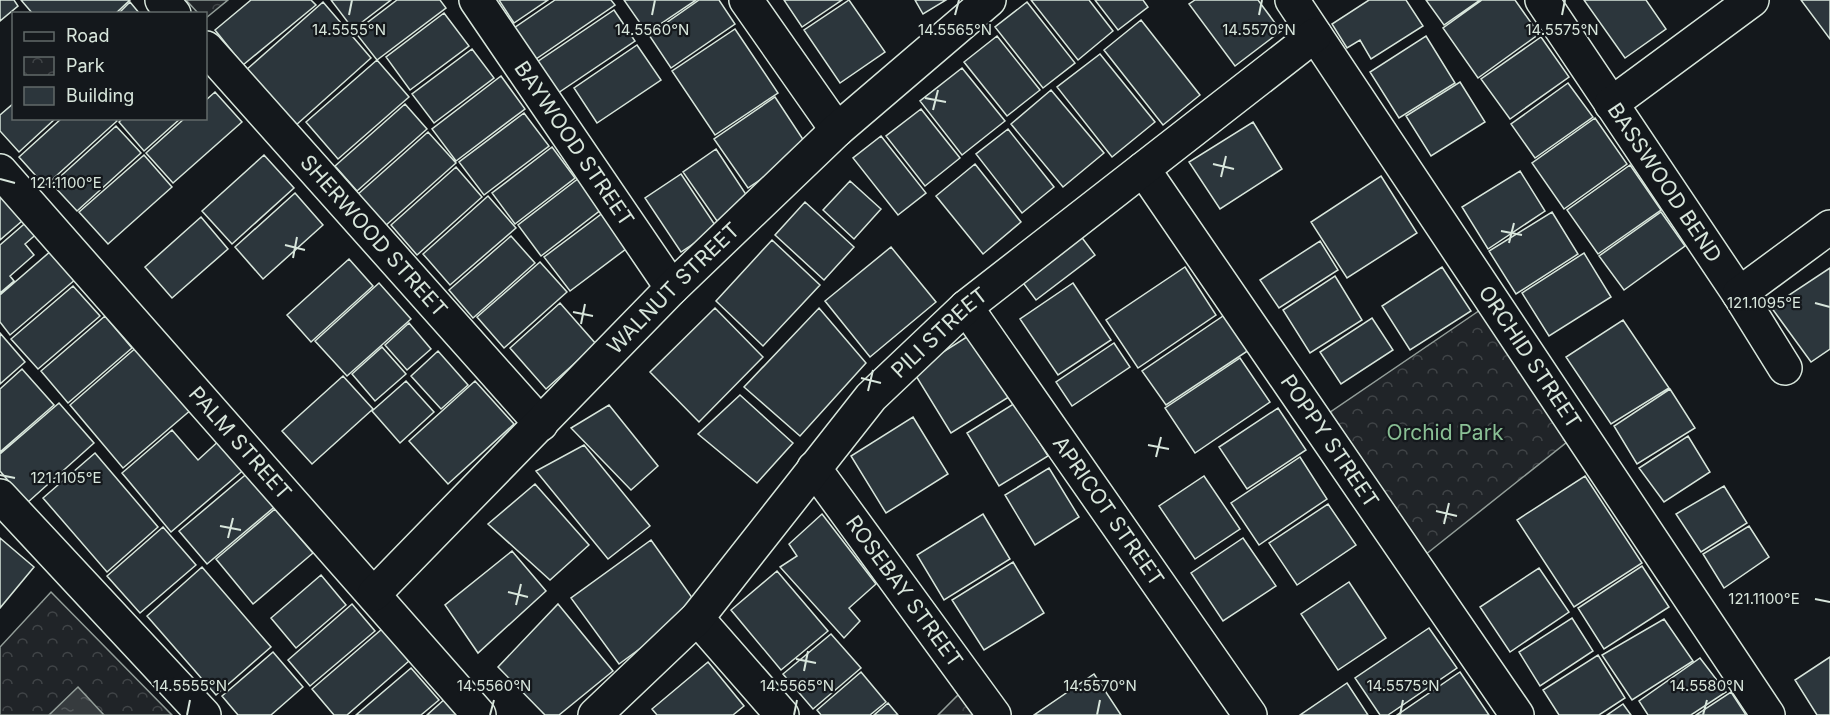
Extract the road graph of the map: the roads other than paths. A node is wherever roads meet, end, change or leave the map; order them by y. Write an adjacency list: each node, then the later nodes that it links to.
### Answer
1 (162, 0): 8 (street)
2 (476, 0): 16 (street, BAYWOOD STREET)
3 (746, 0): 12 (street)
4 (989, 0): 12 (street, WALNUT STREET)
5 (1292, 0): 9 (street, ORCHID STREET)
6 (1542, 0): 11 (street, BASSWOOD BEND)
7 (1752, 0): 11 (street)
8 (172, 12)
9 (1315, 34): 13 (street, PILI STREET); 32 (street, ORCHID STREET)
10 (207, 49): 20 (street, SHERWOOD STREET)
11 (1611, 104): 17 (street, BASSWOOD BEND)
12 (837, 130): 16 (street, WALNUT STREET)
13 (1143, 169): 18 (street, PILI STREET); 31 (street, POPPY STREET)
14 (0, 171): 23 (street, PALM STREET)
15 (1830, 227): 17 (street)
16 (672, 288): 20 (street, WALNUT STREET)
17 (1738, 294): 19 (street, BASSWOOD BEND)
18 (966, 307): 21 (street, PILI STREET); 30 (street, APRICOT STREET)
19 (1785, 368)
20 (541, 424): 23 (street, WALNUT STREET)
21 (814, 468): 24 (street, PILI STREET); 29 (street, ROSEBAY STREET)
22 (0, 496): 25 (street)
23 (375, 594): 26 (street, PALM STREET)
24 (697, 618): 27 (street, PILI STREET); 28 (street)
25 (204, 715)
26 (479, 715)
27 (595, 715)
28 (782, 715)
29 (994, 715)
30 (1250, 715)
31 (1517, 715)
32 (1768, 715)

